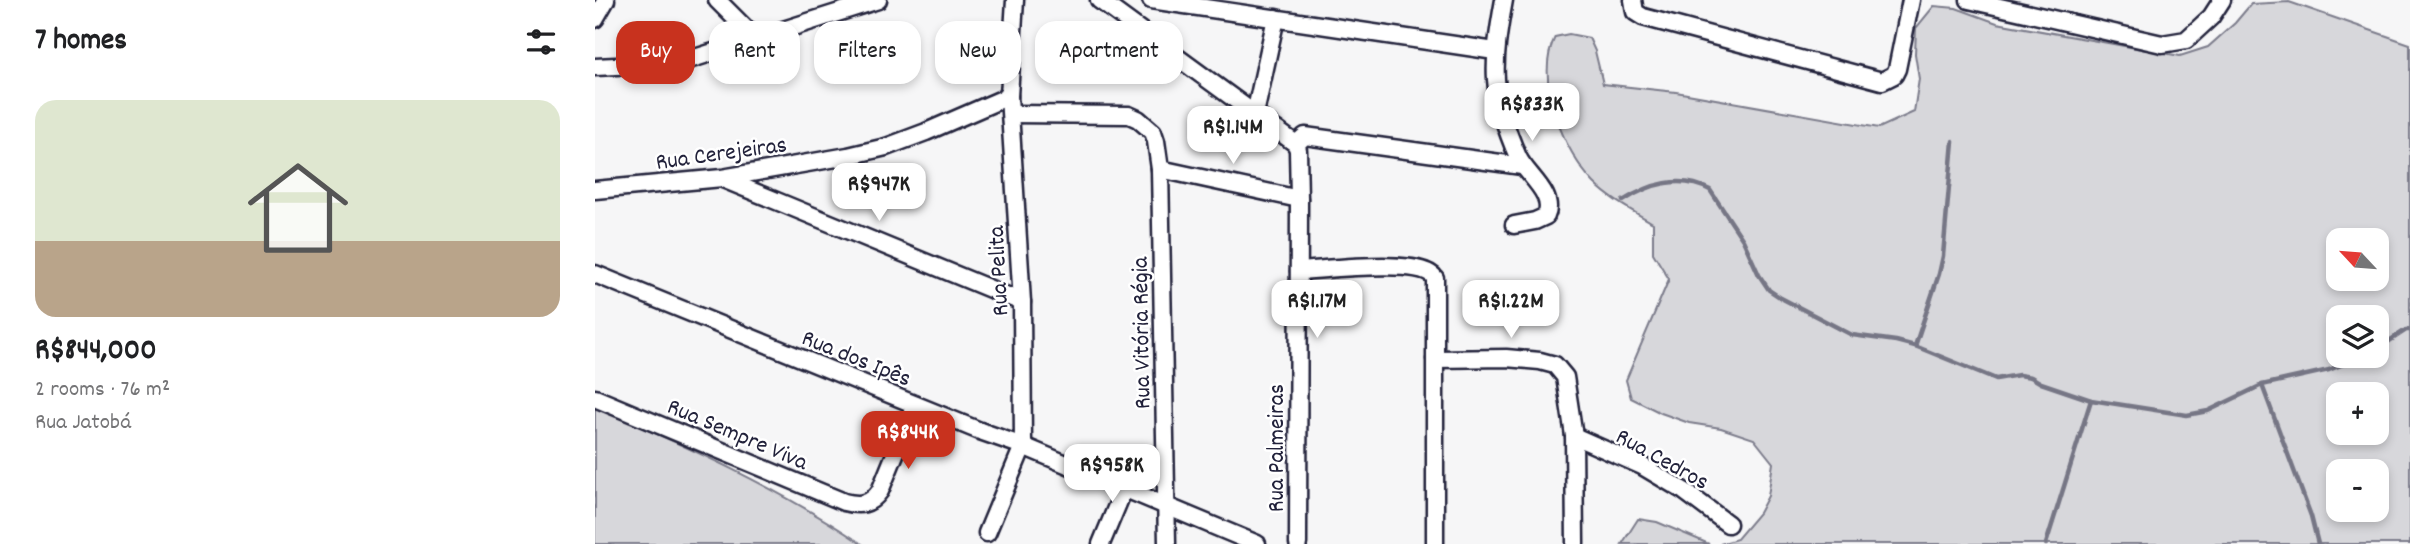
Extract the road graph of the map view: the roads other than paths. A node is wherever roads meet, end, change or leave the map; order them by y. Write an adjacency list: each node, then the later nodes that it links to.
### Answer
1 (606, 0): 15 (street)
2 (717, 0): 13 (street)
3 (743, 0): 13 (street)
4 (878, 0): 17 (street)
5 (1015, 0): 21 (street, Rua Pelita)
6 (1099, 0): 23 (street)
7 (1151, 0): 14 (street)
8 (1504, 0): 18 (street)
9 (1633, 0): 10 (street)
10 (1911, 0)
11 (1969, 0): 12 (street)
12 (2222, 0)
13 (730, 11): 16 (street)
14 (1276, 18): 18 (street); 23 (street)
15 (595, 19)
16 (739, 21)
17 (800, 25)
18 (1495, 51): 25 (street)
19 (709, 54): 20 (street)
20 (595, 67)
21 (1009, 96): 22 (street, Rua Pelita); 27 (street, Rua Cerejeiras)
22 (1011, 114): 26 (street, Rua Vitória Régia); 33 (street, Rua Pelita)
23 (1255, 114): 24 (street)
24 (1296, 144): 25 (street); 29 (street, Rua Palmeiras)
25 (1522, 166): 30 (street)
26 (1160, 169): 29 (street); 40 (street, Rua Vitória Régia)
27 (722, 178): 28 (street, Rua Cerejeiras); 33 (street)
28 (595, 190)
29 (1299, 199): 31 (street, Rua Palmeiras)
30 (1514, 225)
31 (1299, 271): 34 (street); 46 (street, Rua Palmeiras)
32 (595, 274): 36 (street, Rua dos Ipês)
33 (1022, 302): 38 (street, Rua Pelita)
34 (1436, 359): 37 (street); 47 (street)
35 (595, 398): 36 (street, Rua Sempre Viva)
36 (915, 405): 38 (street, Rua dos Ipês)
37 (1574, 436): 41 (street, Rua Cedros); 48 (street)
38 (1023, 446): 39 (street, Rua dos Ipês); 42 (street, Rua Pelita)
39 (1124, 489): 40 (street, Rua dos Ipês); 43 (street)
40 (1165, 506): 44 (street, Rua Vitória Régia); 45 (street, Rua dos Ipês)
41 (1728, 523)
42 (987, 533)
43 (1101, 544)
44 (1167, 544)
45 (1257, 544)
46 (1298, 544)
47 (1436, 544)
48 (1575, 544)

